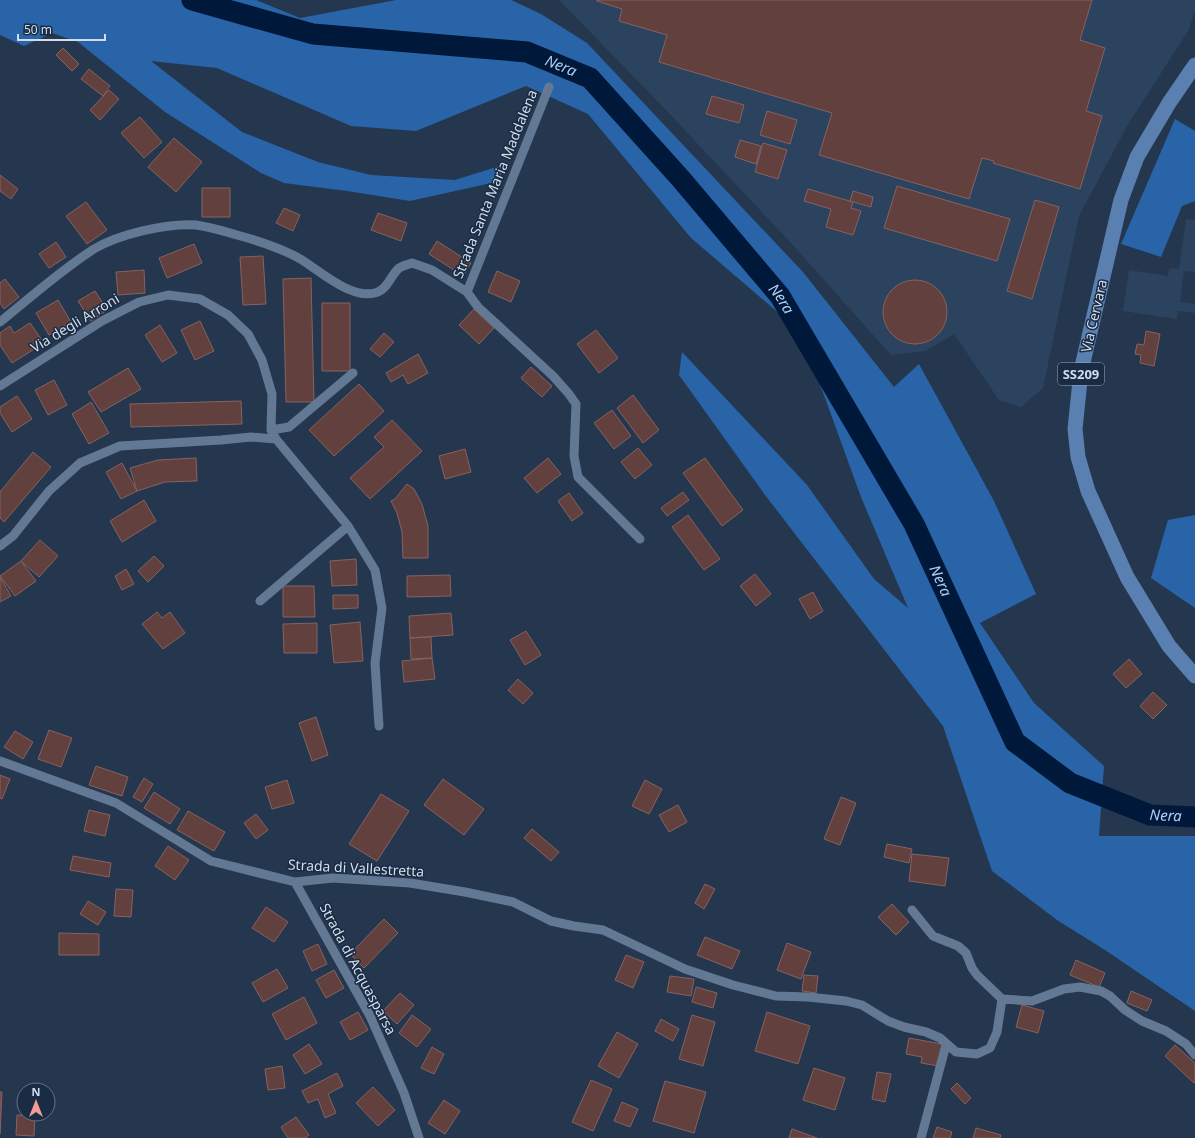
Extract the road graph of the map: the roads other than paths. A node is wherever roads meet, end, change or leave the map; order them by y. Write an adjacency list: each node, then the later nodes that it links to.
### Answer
1 (1195, 65): 13 (main road, Via Cervara / SS209)
2 (549, 87): 3 (street, Strada Santa Maria Maddalena)
3 (467, 292): 4 (street, Strada Santa Maria Maddalena); 10 (street, Strada Santa Maria Maddalena)
4 (0, 322)
5 (353, 373): 7 (street)
6 (0, 386): 7 (street, Via degli Arroni)
7 (271, 430): 8 (street)
8 (276, 439): 9 (street); 11 (street)
9 (348, 526): 12 (street); 14 (street)
10 (640, 539)
11 (0, 546)
12 (260, 602)
13 (1195, 676)
14 (379, 726)
15 (0, 761): 16 (street, Strada di Vallestretta)
16 (295, 882): 19 (street, Strada di Vallestretta); 21 (street, Strada di Acquasparsa)
17 (912, 910): 18 (street)
18 (1002, 999): 19 (street, Strada di Vallestretta); 20 (street)
19 (946, 1045): 22 (street)
20 (1195, 1055)
21 (419, 1138)
22 (921, 1138)

